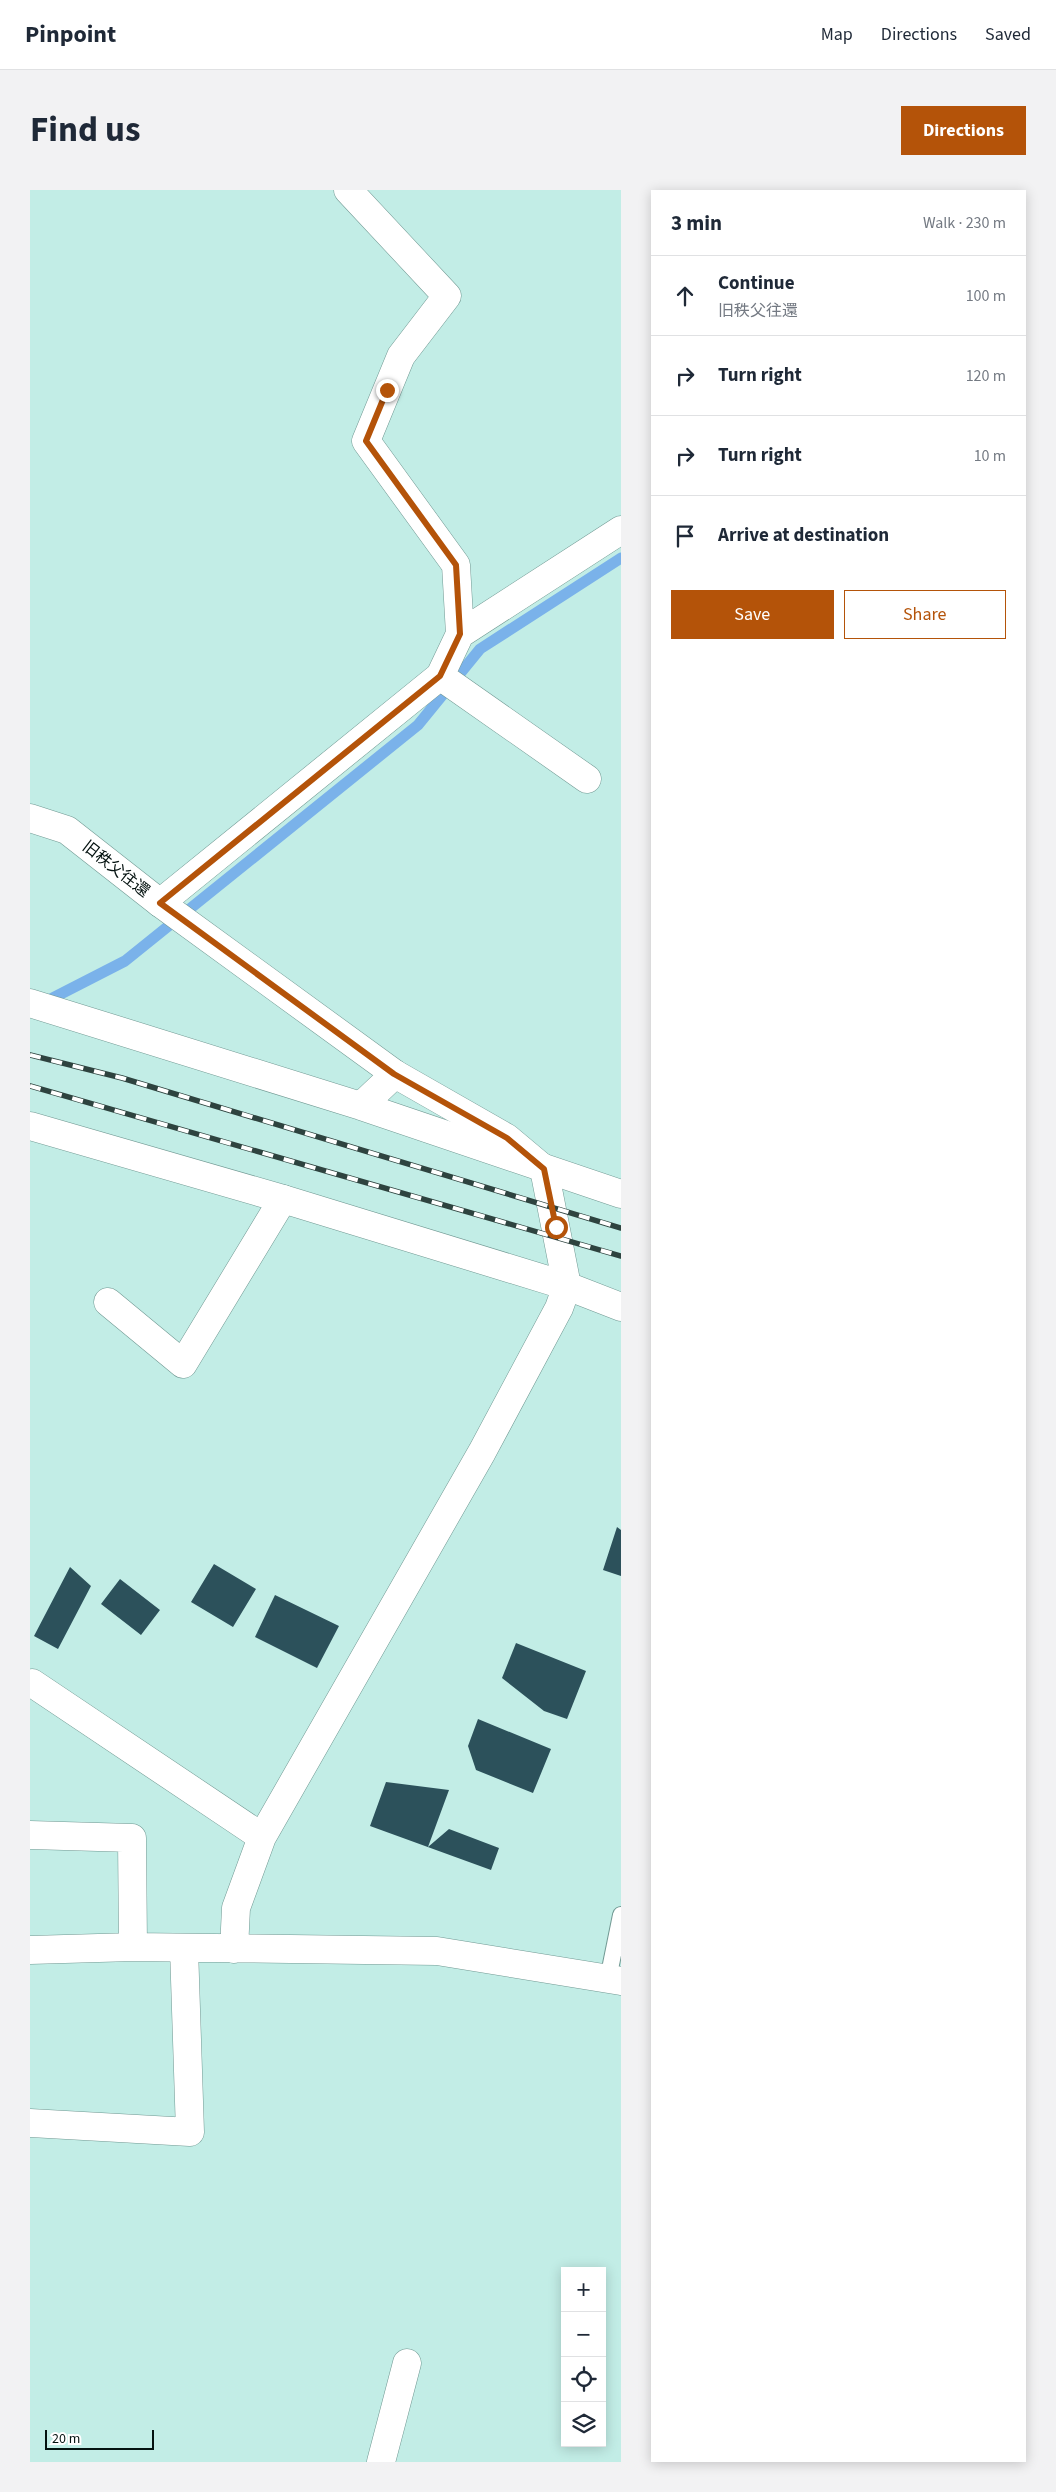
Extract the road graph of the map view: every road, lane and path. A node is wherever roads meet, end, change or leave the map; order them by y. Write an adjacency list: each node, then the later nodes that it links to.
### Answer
1 (348, 190): 3 (street)
2 (621, 530): 3 (street)
3 (460, 634): 4 (street)
4 (440, 676): 5 (street); 7 (street)
5 (588, 779)
6 (30, 818): 7 (street, 旧秩父往還)
7 (160, 903): 9 (street, 旧秩父往還)
8 (30, 1003): 10 (street)
9 (394, 1074): 10 (street); 12 (street, 旧秩父往還)
10 (361, 1106): 12 (street)
11 (30, 1126): 14 (street)
12 (544, 1169): 13 (street); 15 (street)
13 (621, 1194)
14 (283, 1199): 15 (street); 16 (street)
15 (567, 1286): 17 (street); 20 (street)
16 (108, 1302)
17 (621, 1306)
18 (32, 1683): 20 (street)
19 (30, 1835): 22 (street)
20 (262, 1837): 24 (street)
21 (621, 1915): 26 (lane)
22 (134, 1948): 23 (street); 25 (street)
23 (184, 1948): 24 (street); 27 (street)
24 (234, 1949): 26 (street)
25 (30, 1950)
26 (614, 1980)
27 (30, 2123)
28 (407, 2363): 29 (street)
29 (381, 2462)

